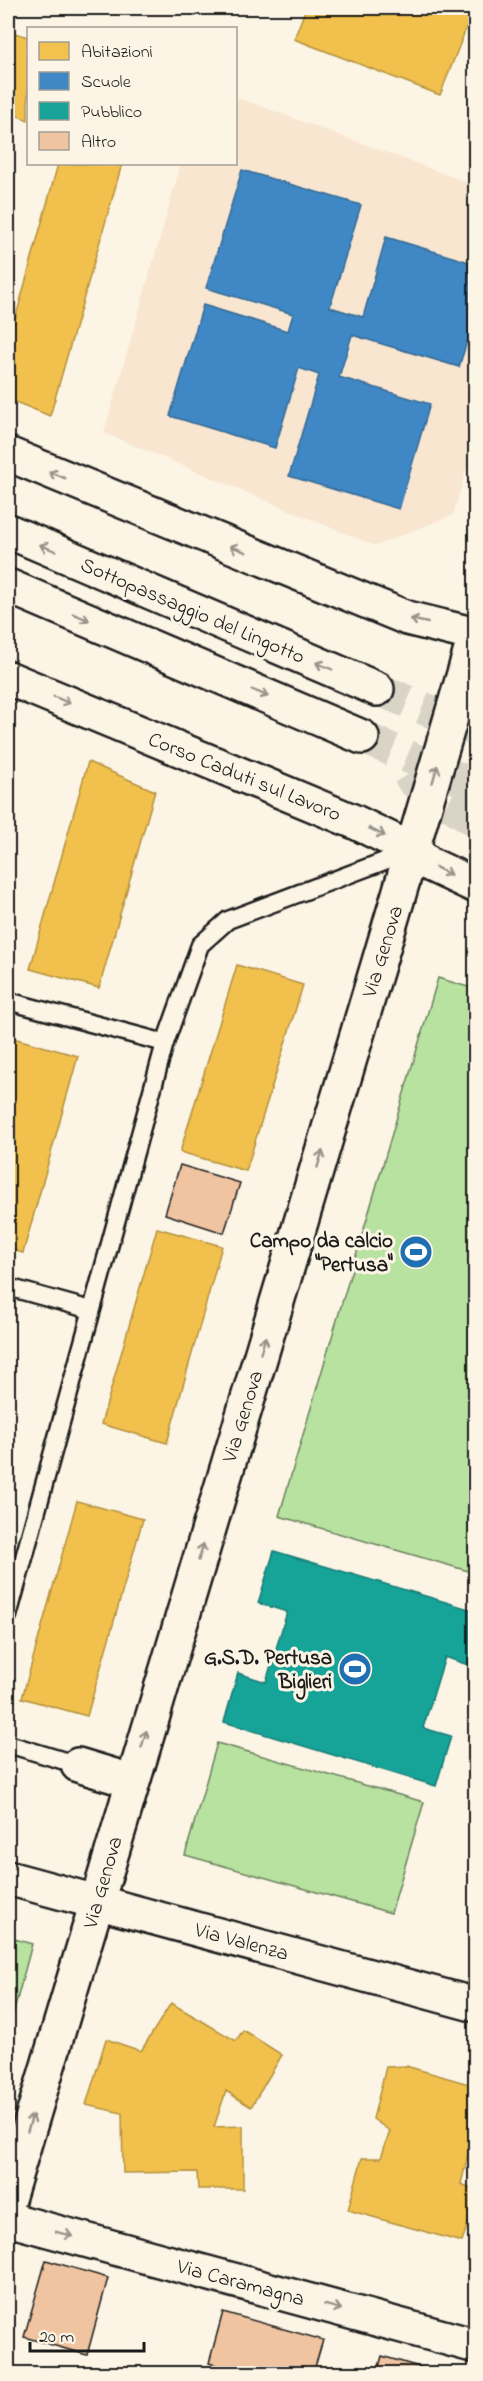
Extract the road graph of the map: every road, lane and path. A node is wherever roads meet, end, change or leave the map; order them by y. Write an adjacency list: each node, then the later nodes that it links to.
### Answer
1 (8, 454): 4 (street, one-way to 1)
2 (8, 531): 6 (street, Sottopassaggio del Lingotto, one-way to 2)
3 (8, 586): 7 (street, one-way to 7)
4 (475, 634): 8 (street, Via Genova, one-way to 4)
5 (8, 678): 8 (street, Corso Caduti sul Lavoro, one-way to 8)
6 (378, 689)
7 (362, 737)
8 (413, 850): 9 (street, Corso Caduti sul Lavoro, one-way to 9); 11 (lane); 18 (street, Via Genova, one-way to 8)
9 (476, 886)
10 (8, 1001): 11 (lane)
11 (165, 1043): 13 (lane)
12 (8, 1287): 13 (lane)
13 (91, 1310): 14 (lane)
14 (13, 1579): 15 (lane)
15 (8, 1616)
16 (8, 1744): 17 (lane)
17 (78, 1765): 18 (street)
18 (131, 1781): 20 (street, Via Genova)
19 (8, 1878): 20 (street, Via Valenza)
20 (97, 1901): 21 (street, Via Valenza); 22 (street, Via Genova, one-way to 20)
21 (476, 2005)
22 (8, 2199)
23 (8, 2218): 24 (street, Via Caramagna, one-way to 24)
24 (476, 2346)

